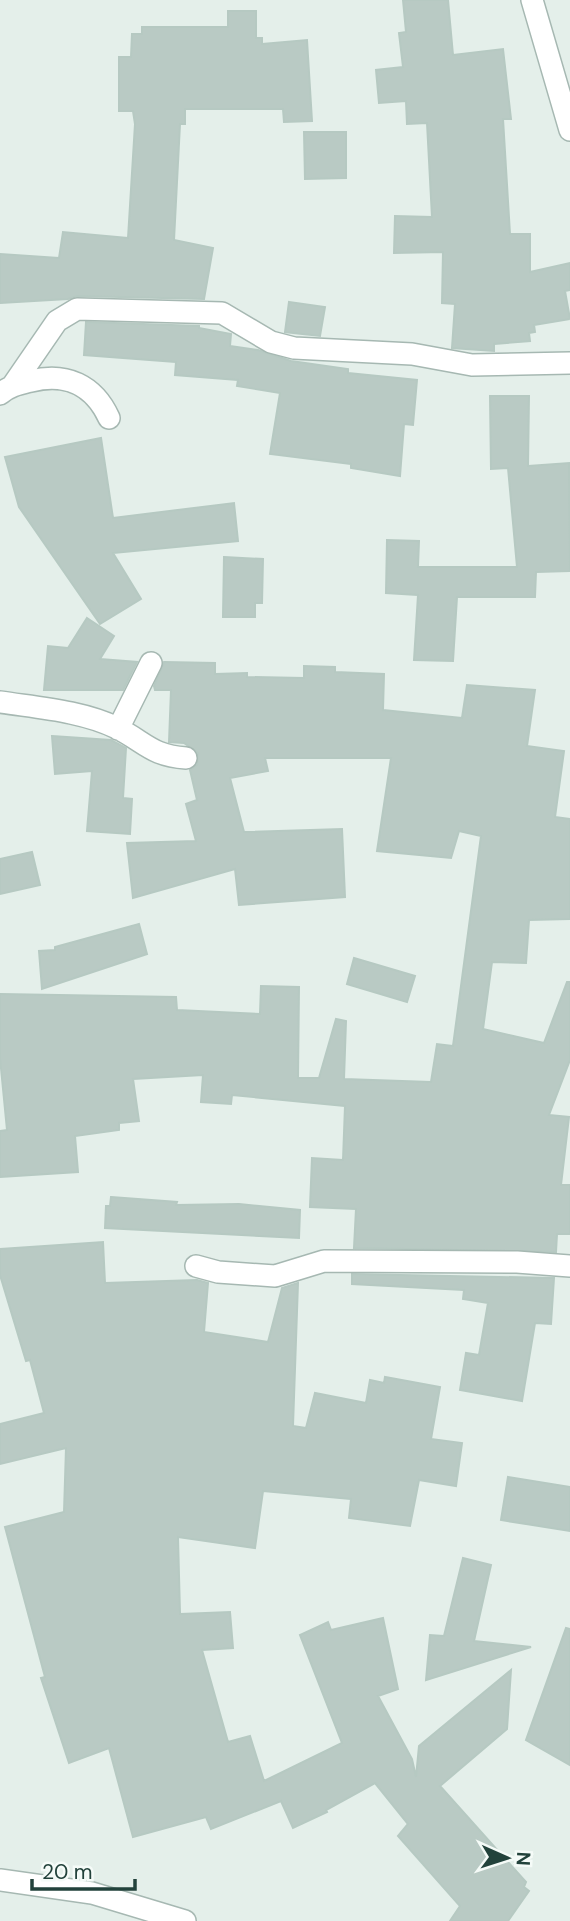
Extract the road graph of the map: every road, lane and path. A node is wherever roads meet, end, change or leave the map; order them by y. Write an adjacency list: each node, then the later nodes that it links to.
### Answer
1 (532, 0): 2 (street)
2 (570, 130)
3 (570, 363): 4 (street)
4 (7, 390): 5 (street)
5 (108, 418)
6 (152, 663): 8 (street)
7 (0, 702): 8 (street)
8 (118, 729): 9 (street)
9 (186, 758)
10 (196, 1266): 11 (street)
11 (570, 1266)
12 (0, 1880): 13 (street)
13 (184, 1921)

